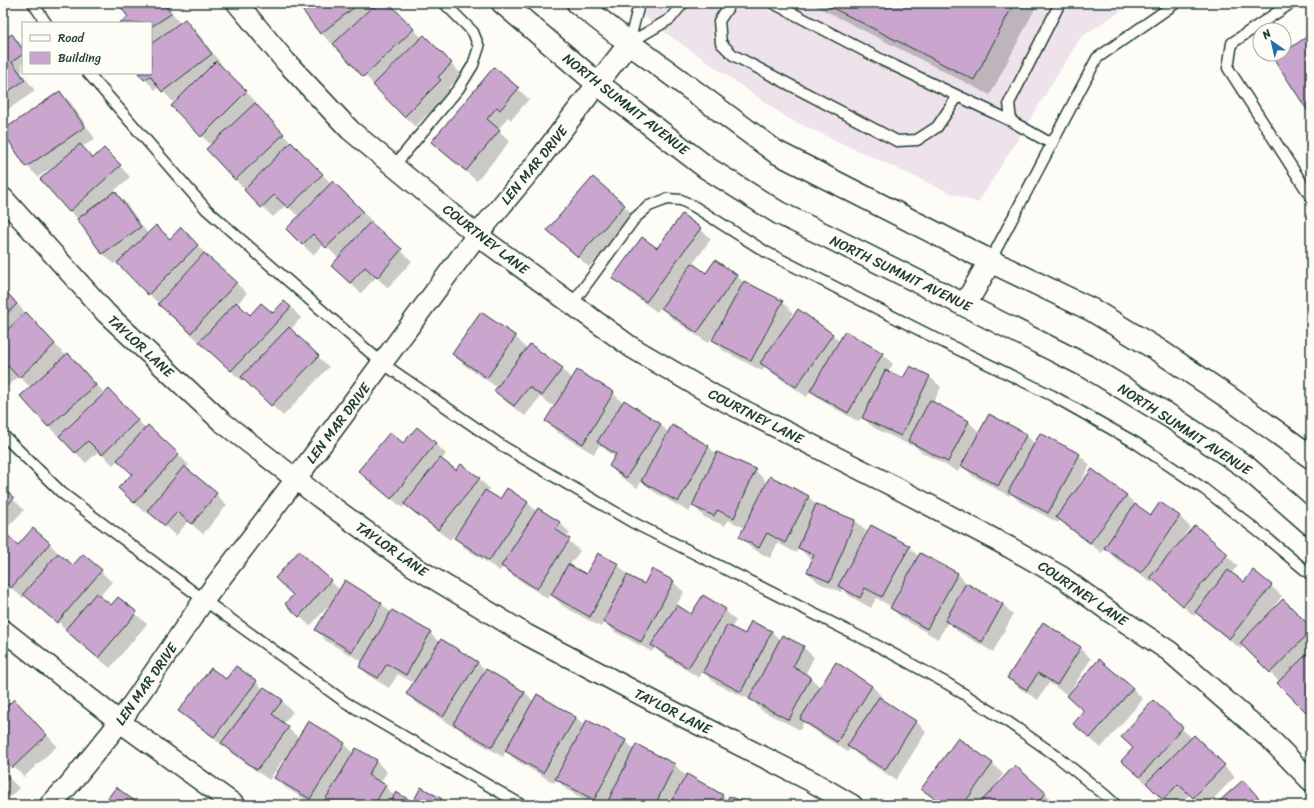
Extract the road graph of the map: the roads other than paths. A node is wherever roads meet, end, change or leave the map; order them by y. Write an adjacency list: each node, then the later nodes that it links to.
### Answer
1 (33, 3): 13 (lane)
2 (237, 3): 20 (street, COURTNEY LANE)
3 (444, 3): 20 (lane)
4 (503, 3): 16 (main road, NORTH SUMMIT AVENUE)
5 (578, 3): 14 (main road)
6 (642, 3): 14 (lane)
7 (683, 3): 14 (lane)
8 (731, 3): 17 (lane)
9 (773, 3): 17 (lane)
10 (1060, 3): 18 (lane)
11 (1176, 3): 19 (lane)
12 (1291, 3): 21 (lane)
13 (45, 22)
14 (629, 43): 16 (street, LEN MAR DRIVE); 24 (main road)
15 (89, 74): 27 (lane)
16 (598, 84): 23 (street, LEN MAR DRIVE); 26 (main road, NORTH SUMMIT AVENUE)
17 (958, 96): 18 (lane)
18 (1011, 121): 19 (lane)
19 (1052, 144): 24 (lane)
20 (394, 166): 23 (street, COURTNEY LANE)
21 (1311, 197)
22 (3, 198): 30 (street, TAYLOR LANE)
23 (477, 234): 25 (street, COURTNEY LANE); 27 (street, LEN MAR DRIVE)
24 (990, 261): 26 (main road); 29 (main road)
25 (572, 304): 32 (lane); 36 (street, COURTNEY LANE)
26 (965, 305): 31 (main road, NORTH SUMMIT AVENUE)
27 (382, 362): 30 (street, LEN MAR DRIVE); 41 (lane)
28 (3, 435): 33 (lane)
29 (1311, 457)
30 (296, 479): 33 (street, LEN MAR DRIVE); 40 (street, TAYLOR LANE)
31 (1311, 524)
32 (1311, 575)
33 (204, 600): 35 (street, LEN MAR DRIVE); 39 (lane)
34 (4, 631): 35 (street)
35 (120, 722): 37 (street, LEN MAR DRIVE); 38 (street)
36 (1311, 780)
37 (50, 805)
38 (234, 805)
39 (522, 805)
40 (852, 805)
41 (1116, 805)

